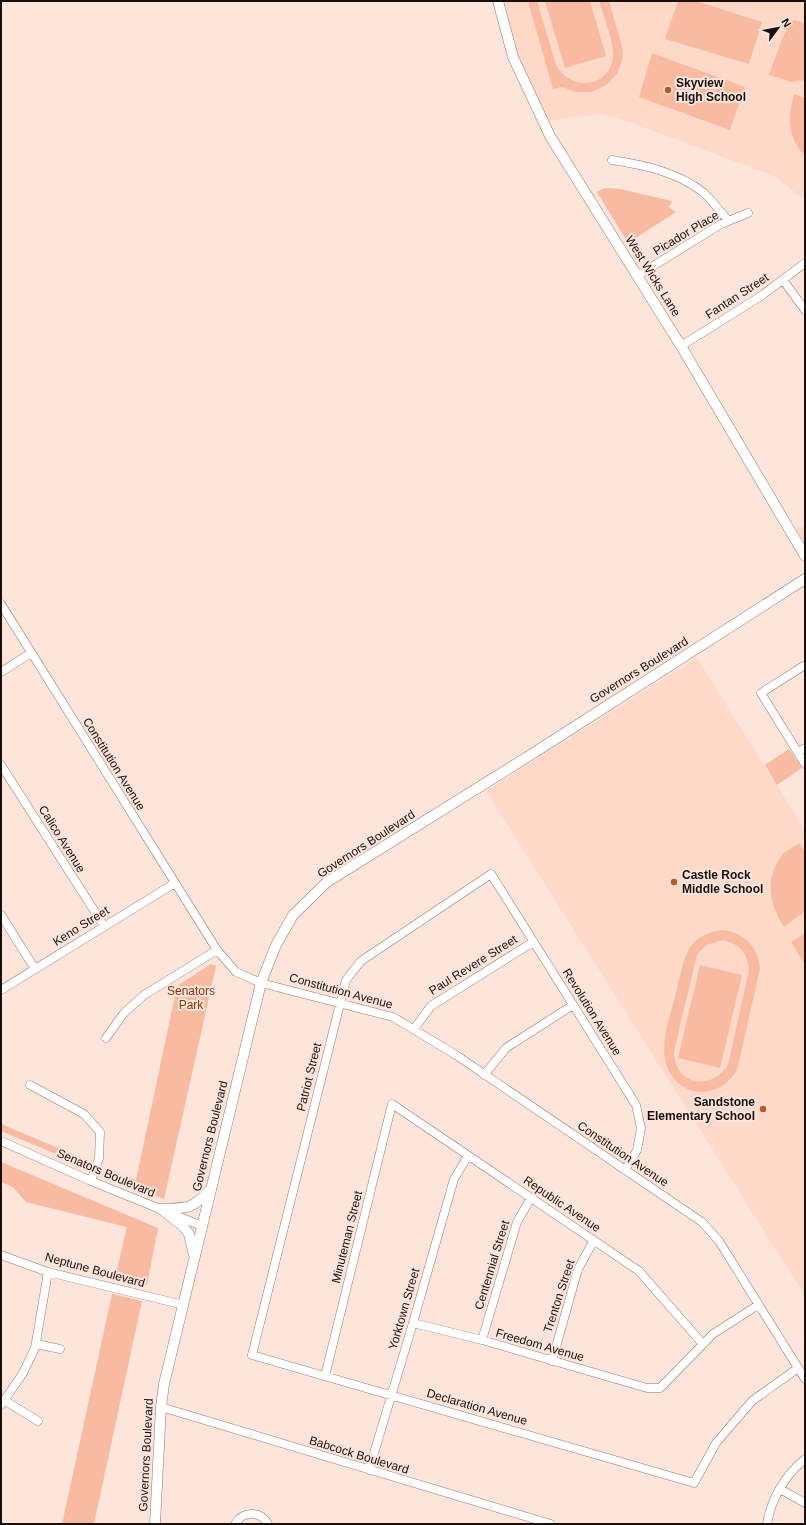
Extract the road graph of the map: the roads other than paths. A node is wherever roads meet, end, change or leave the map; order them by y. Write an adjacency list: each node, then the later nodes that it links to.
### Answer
1 (498, 1): 6 (main road, West Wicks Lane)
2 (612, 160): 4 (street)
3 (748, 213): 4 (street, Picador Place)
4 (728, 220): 6 (street, Picador Place)
5 (805, 263): 7 (street, Fantan Street)
6 (638, 276): 9 (main road, West Wicks Lane)
7 (783, 280): 8 (street); 9 (street, Fantan Street)
8 (805, 310)
9 (681, 346): 10 (main road, West Wicks Lane)
10 (805, 556)
11 (805, 579): 27 (main road, Governors Boulevard)
12 (1, 604): 13 (street, Constitution Avenue)
13 (31, 653): 15 (street); 21 (street, Constitution Avenue)
14 (805, 665): 17 (street)
15 (1, 672)
16 (805, 748): 17 (street)
17 (798, 752): 18 (street)
18 (805, 764)
19 (1, 765): 23 (street, Calico Avenue)
20 (491, 874): 24 (street, Revolution Avenue); 29 (street, Patriot Street)
21 (175, 883): 23 (street, Keno Street); 25 (street, Constitution Avenue)
22 (1, 915): 26 (street)
23 (104, 926): 26 (street, Keno Street)
24 (533, 942): 30 (street, Revolution Avenue); 31 (street, Paul Revere Street)
25 (217, 950): 27 (street, Constitution Avenue); 32 (street)
26 (35, 969): 28 (street, Keno Street)
27 (261, 983): 29 (street, Constitution Avenue); 40 (main road, Governors Boulevard)
28 (1, 990)
29 (340, 1003): 31 (street, Constitution Avenue); 55 (street, Patriot Street)
30 (573, 1004): 33 (street); 38 (street, Revolution Avenue)
31 (414, 1030): 33 (street, Constitution Avenue)
32 (106, 1038)
33 (484, 1075): 38 (street, Constitution Avenue)
34 (30, 1085): 39 (street)
35 (392, 1104): 37 (street, Republic Avenue); 58 (street, Minuteman Street)
36 (1, 1141): 39 (street, Senators Boulevard)
37 (468, 1156): 41 (street, Republic Avenue); 50 (street, Yorktown Street)
38 (625, 1170): 49 (street, Constitution Avenue)
39 (91, 1181): 42 (street, Senators Boulevard)
40 (211, 1188): 42 (main road); 43 (main road, Governors Boulevard)
41 (530, 1198): 44 (street, Republic Avenue); 51 (street, Centennial Street)
42 (161, 1209): 43 (street, Senators Boulevard); 46 (main road)
43 (202, 1226): 46 (main road, Governors Boulevard)
44 (594, 1240): 52 (street, Republic Avenue); 56 (street, Trenton Street)
45 (1, 1255): 47 (street, Neptune Boulevard)
46 (194, 1257): 48 (main road, Governors Boulevard)
47 (48, 1272): 48 (street, Neptune Boulevard); 53 (street)
48 (184, 1305): 62 (main road, Governors Boulevard)
49 (758, 1305): 52 (street); 57 (street, Constitution Avenue)
50 (413, 1323): 51 (street, Freedom Avenue); 60 (street, Yorktown Street)
51 (482, 1340): 56 (street, Freedom Avenue)
52 (702, 1343): 56 (street, Freedom Avenue)
53 (36, 1344): 54 (street); 61 (street)
54 (60, 1349)
55 (252, 1355): 58 (street, Declaration Avenue)
56 (552, 1361)
57 (798, 1368): 59 (street, Constitution Avenue); 60 (street, Declaration Avenue)
58 (325, 1376): 60 (street, Declaration Avenue)
59 (805, 1379)
60 (391, 1394): 65 (street, Yorktown Street)
61 (3, 1402): 63 (street)
62 (161, 1407): 65 (street, Babcock Boulevard); 68 (main road, Governors Boulevard)
63 (38, 1421)
64 (805, 1459): 66 (street)
65 (369, 1470): 71 (street, Babcock Boulevard)
66 (780, 1489): 67 (street); 72 (street)
67 (805, 1503)
68 (155, 1524)
69 (235, 1524): 70 (street)
70 (268, 1524)
71 (548, 1524)
72 (767, 1524)

